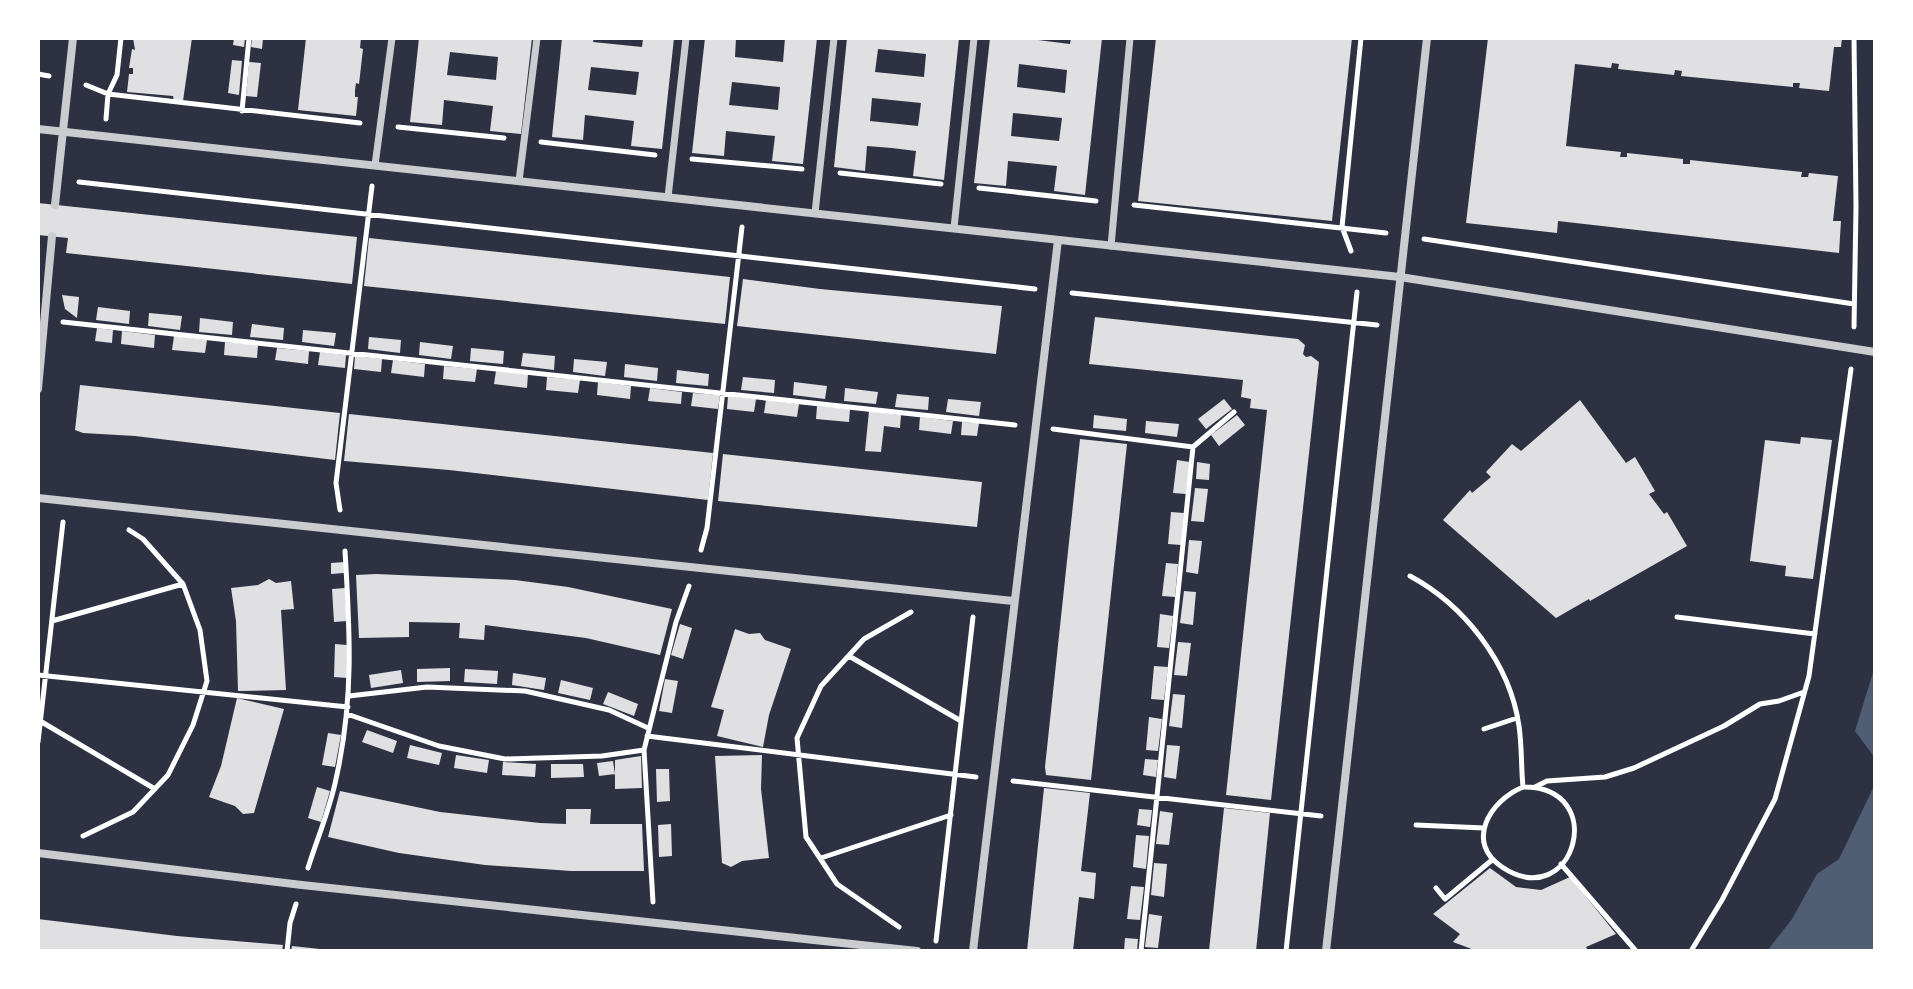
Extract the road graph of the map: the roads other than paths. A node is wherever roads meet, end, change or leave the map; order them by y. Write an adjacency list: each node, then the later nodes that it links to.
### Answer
1 (73, 38): 10 (street)
2 (392, 38): 11 (street)
3 (537, 38): 12 (street)
4 (686, 38): 13 (street)
5 (834, 38): 15 (street)
6 (974, 38): 16 (street)
7 (1130, 38): 19 (street)
8 (1427, 38): 20 (street)
9 (38, 129): 10 (street)
10 (63, 131): 11 (street); 14 (street)
11 (375, 165): 12 (street)
12 (519, 181): 13 (street)
13 (668, 197): 15 (street)
14 (55, 205)
15 (815, 213): 16 (street)
16 (954, 228): 18 (street)
17 (52, 236): 22 (street)
18 (1058, 240): 19 (street); 24 (street)
19 (1111, 246): 20 (street)
20 (1400, 277): 21 (street); 28 (street)
21 (1875, 352)
22 (38, 389)
23 (38, 498): 24 (street)
24 (1013, 601): 27 (street)
25 (38, 853): 26 (street)
26 (917, 951)
27 (973, 951)
28 (1326, 951)

